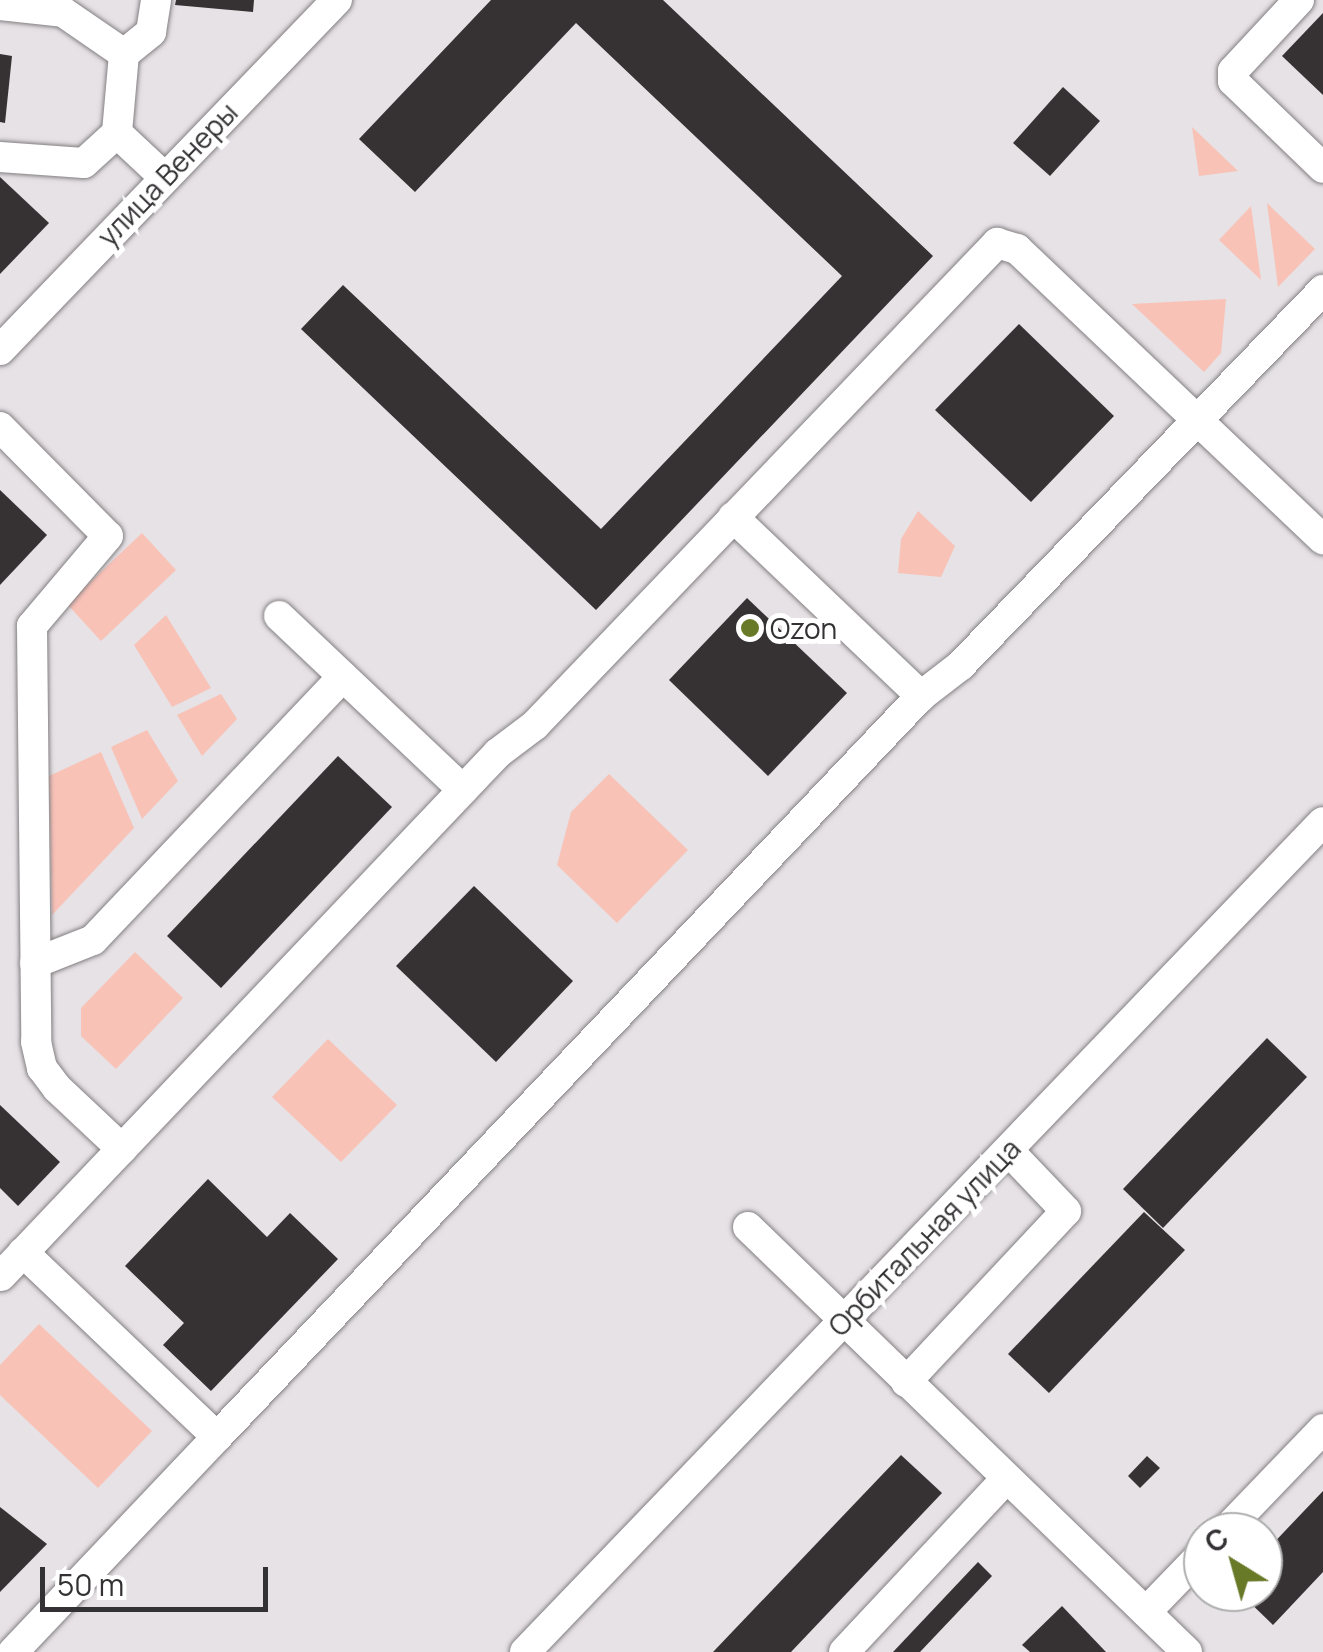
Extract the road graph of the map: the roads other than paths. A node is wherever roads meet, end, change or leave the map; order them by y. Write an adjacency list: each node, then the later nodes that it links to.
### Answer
1 (156, 0): 5 (street)
2 (337, 0): 9 (street, улица Венеры)
3 (1299, 0): 8 (street)
4 (0, 5): 5 (street)
5 (124, 54): 6 (street)
6 (117, 133): 7 (street); 9 (street)
7 (0, 157)
8 (1323, 168)
9 (164, 176): 11 (street, улица Венеры)
10 (1323, 290): 12 (street)
11 (0, 350)
12 (1196, 418): 14 (street); 15 (street); 18 (street)
13 (0, 427): 21 (street)
14 (733, 517): 18 (street); 19 (street)
15 (1323, 540)
16 (279, 616): 17 (street)
17 (343, 676): 19 (street); 21 (street)
18 (922, 696): 30 (street)
19 (463, 790): 22 (street)
20 (1323, 822): 23 (street, Орбитальная улица)
21 (35, 964): 22 (street)
22 (122, 1149): 25 (street)
23 (1008, 1150): 27 (street, Орбитальная улица); 28 (street)
24 (748, 1228): 27 (street)
25 (23, 1252): 26 (street); 30 (street)
26 (0, 1276)
27 (844, 1321): 28 (street); 36 (street, Орбитальная улица)
28 (906, 1382): 31 (street)
29 (1323, 1429): 32 (street)
30 (217, 1436): 35 (street)
31 (1006, 1479): 34 (street); 37 (street)
32 (1243, 1512)
33 (1183, 1574): 34 (street)
34 (1146, 1612): 38 (street)
35 (13, 1652)
36 (525, 1652)
37 (844, 1652)
38 (1187, 1652)

